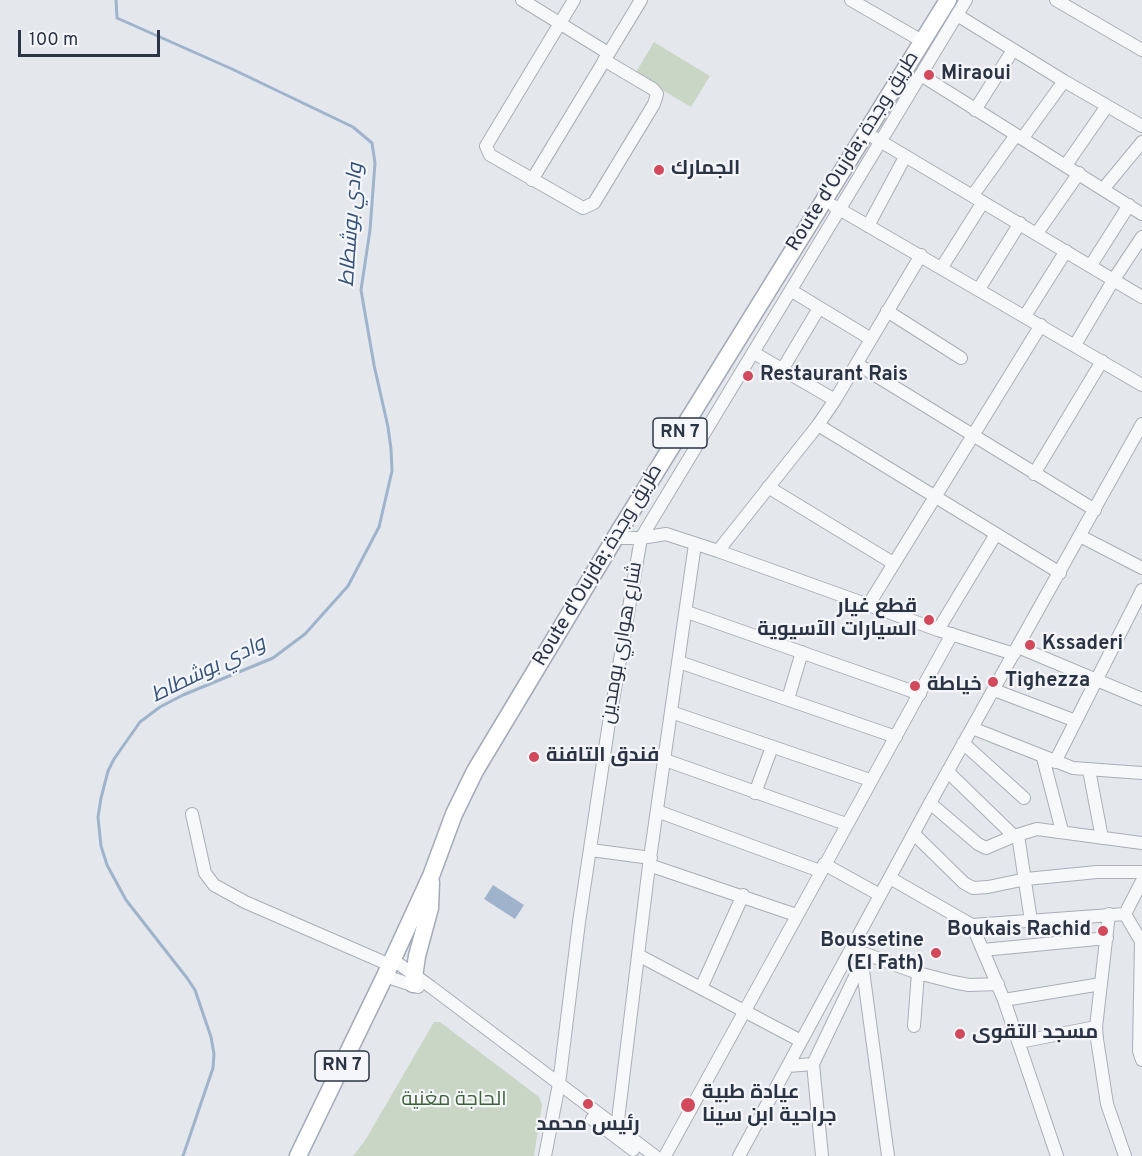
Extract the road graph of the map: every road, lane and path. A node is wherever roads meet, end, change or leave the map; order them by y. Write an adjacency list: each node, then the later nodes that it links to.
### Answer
1 (522, 0): 9 (street)
2 (574, 0): 9 (street)
3 (642, 0): 13 (street)
4 (851, 0): 10 (street)
5 (948, 0): 10 (main road, Route d'Oujda; طريق وجدة / RN 7)
6 (966, 0): 8 (street, شارع هواري بومدين)
7 (1056, 0): 12 (street)
8 (957, 15): 11 (street); 14 (street, شارع هواري بومدين)
9 (559, 24): 13 (street); 25 (street)
10 (922, 41): 19 (main road, Route d'Oujda; طريق وجدة / RN 7)
11 (1013, 50): 15 (street); 17 (street)
12 (1142, 51)
13 (606, 57): 25 (street); 25 (street)
14 (921, 75): 17 (street); 19 (street, شارع هواري بومدين)
15 (1064, 81): 16 (street); 20 (street)
16 (1107, 106): 18 (street); 23 (street)
17 (975, 110): 20 (street)
18 (1142, 126)
19 (874, 137): 22 (street); 28 (main road, Route d'Oujda; طريق وجدة / RN 7); 30 (street, شارع هواري بومدين)
20 (1019, 137): 23 (street); 27 (street)
21 (1142, 142): 26 (street)
22 (905, 157): 27 (street); 33 (street)
23 (1066, 165): 24 (street)
24 (1080, 173): 26 (street); 34 (street)
25 (532, 180)
26 (1104, 188): 29 (street)
27 (978, 199): 32 (street); 39 (street)
28 (824, 200): 30 (street); 68 (main road, Route d'Oujda; طريق وجدة / RN 7)
29 (1129, 205): 31 (street); 38 (street)
30 (840, 208): 33 (street); 42 (street, شارع هواري بومدين)
31 (1142, 213)
32 (1020, 223): 34 (street); 41 (street)
33 (868, 226): 37 (street)
34 (1037, 233): 36 (street)
35 (1142, 237): 40 (street)
36 (1066, 251): 38 (street); 46 (street)
37 (921, 255): 39 (street); 45 (street)
38 (1090, 265): 40 (street)
39 (942, 267): 41 (street)
40 (1114, 279): 43 (street); 49 (street)
41 (979, 289): 46 (street)
42 (792, 291): 44 (street); 50 (street, شارع هواري بومدين)
43 (1142, 297)
44 (819, 308): 48 (street); 54 (street)
45 (887, 311): 48 (street); 51 (street)
46 (1025, 316): 47 (street)
47 (1041, 325): 49 (street); 59 (street)
48 (871, 339): 53 (street)
49 (1075, 345): 52 (street)
50 (754, 353): 54 (street); 64 (street, شارع هواري بومدين)
51 (961, 358)
52 (1102, 362): 55 (street); 60 (street)
53 (857, 364): 56 (street); 59 (street)
54 (782, 370): 56 (street)
55 (1142, 384)
56 (835, 400): 57 (street)
57 (818, 424): 61 (street); 62 (street)
58 (1142, 424): 63 (street)
59 (974, 436): 60 (street); 62 (street)
60 (1034, 474): 63 (street)
61 (768, 488): 71 (street); 72 (street)
62 (936, 496): 66 (street); 72 (street)
63 (1095, 510): 67 (street)
64 (654, 515): 65 (street); 69 (street, شارع هواري بومدين)
65 (666, 534): 69 (street); 70 (street)
66 (996, 534): 74 (street); 78 (street)
67 (1080, 536): 73 (street); 74 (street)
68 (615, 538): 69 (street); 116 (main road, Route d'Oujda; طريق وجدة / RN 7)
69 (641, 538): 112 (street, شارع هواري بومدين)
70 (695, 544): 71 (street); 77 (street)
71 (718, 551): 76 (street)
72 (893, 563): 76 (street)
73 (1142, 568)
74 (1060, 573): 80 (street)
75 (1142, 590): 83 (street)
76 (869, 604): 78 (street)
77 (687, 612): 81 (street); 82 (street)
78 (938, 630): 79 (street)
79 (952, 634): 80 (street); 85 (street)
80 (1016, 651): 83 (street); 84 (street)
81 (802, 652): 85 (street); 86 (street)
82 (679, 662): 86 (street); 88 (street)
83 (1096, 680): 87 (street); 89 (street)
84 (994, 690): 89 (street); 90 (street)
85 (920, 694): 91 (street)
86 (788, 699): 91 (street)
87 (1142, 699)
88 (671, 712): 93 (street); 95 (street)
89 (1076, 721): 96 (street)
90 (972, 728): 92 (street); 94 (street)
91 (896, 737): 100 (street)
92 (963, 743): 98 (street); 102 (street)
93 (772, 747): 100 (street); 101 (street)
94 (1043, 758): 96 (street); 107 (street)
95 (665, 760): 101 (street); 104 (street)
96 (1055, 762): 97 (street)
97 (1089, 770): 99 (street); 110 (street)
98 (948, 772): 103 (street); 109 (street)
99 (1142, 773)
100 (870, 780): 106 (street)
101 (755, 793): 106 (street)
102 (1024, 798)
103 (930, 803): 108 (street); 109 (street)
104 (657, 811): 113 (street); 114 (street)
105 (192, 814): 132 (street)
106 (846, 824): 114 (street)
107 (1062, 831): 109 (street); 110 (street)
108 (914, 834): 117 (street); 118 (street)
109 (1016, 835): 118 (street)
110 (1102, 838): 111 (street)
111 (1142, 843)
112 (591, 850): 113 (street); 147 (street, شارع هواري بومدين)
113 (650, 861): 121 (street); 130 (street)
114 (822, 867): 120 (street); 124 (street)
115 (1142, 872): 118 (street)
116 (431, 876): 132 (main road, Route d'Oujda; طريق وجدة / RN 7); 134 (main road)
117 (890, 878): 120 (street); 126 (street)
118 (1026, 879): 125 (street)
119 (1142, 881): 123 (street)
120 (880, 895): 131 (street)
121 (743, 896): 124 (street); 137 (street)
122 (1109, 914): 123 (street); 125 (street); 128 (street)
123 (1125, 914): 127 (street)
124 (796, 915): 139 (street)
125 (1031, 921): 126 (street)
126 (972, 924): 129 (street)
127 (1140, 936): 144 (street)
128 (1107, 938): 129 (street); 136 (street)
129 (982, 950): 135 (street)
130 (638, 955): 137 (street); 148 (street)
131 (859, 955): 133 (street); 142 (street); 145 (street); 156 (street)
132 (389, 967): 134 (street); 134 (street); 150 (main road, Route d'Oujda; طريق وجدة / RN 7)
133 (918, 973): 135 (street); 140 (street)
134 (414, 980): 147 (street)
135 (998, 984): 138 (street)
136 (1101, 984): 138 (street); 141 (street)
137 (701, 988): 139 (street)
138 (1004, 1000): 143 (street)
139 (744, 1012): 142 (street); 153 (street)
140 (914, 1026)
141 (1096, 1027): 143 (street); 158 (street)
142 (801, 1041): 146 (street)
143 (1019, 1042): 157 (street)
144 (1142, 1060)
145 (813, 1064): 146 (street); 155 (street)
146 (788, 1066): 154 (street)
147 (558, 1088): 148 (street); 149 (street); 151 (street, شارع هواري بومدين)
148 (617, 1128): 152 (street)
149 (638, 1155)
150 (298, 1156)
151 (545, 1156)
152 (655, 1156)
153 (665, 1156)
154 (739, 1156)
155 (822, 1156)
156 (888, 1156)
157 (1057, 1156)
158 (1125, 1156)

